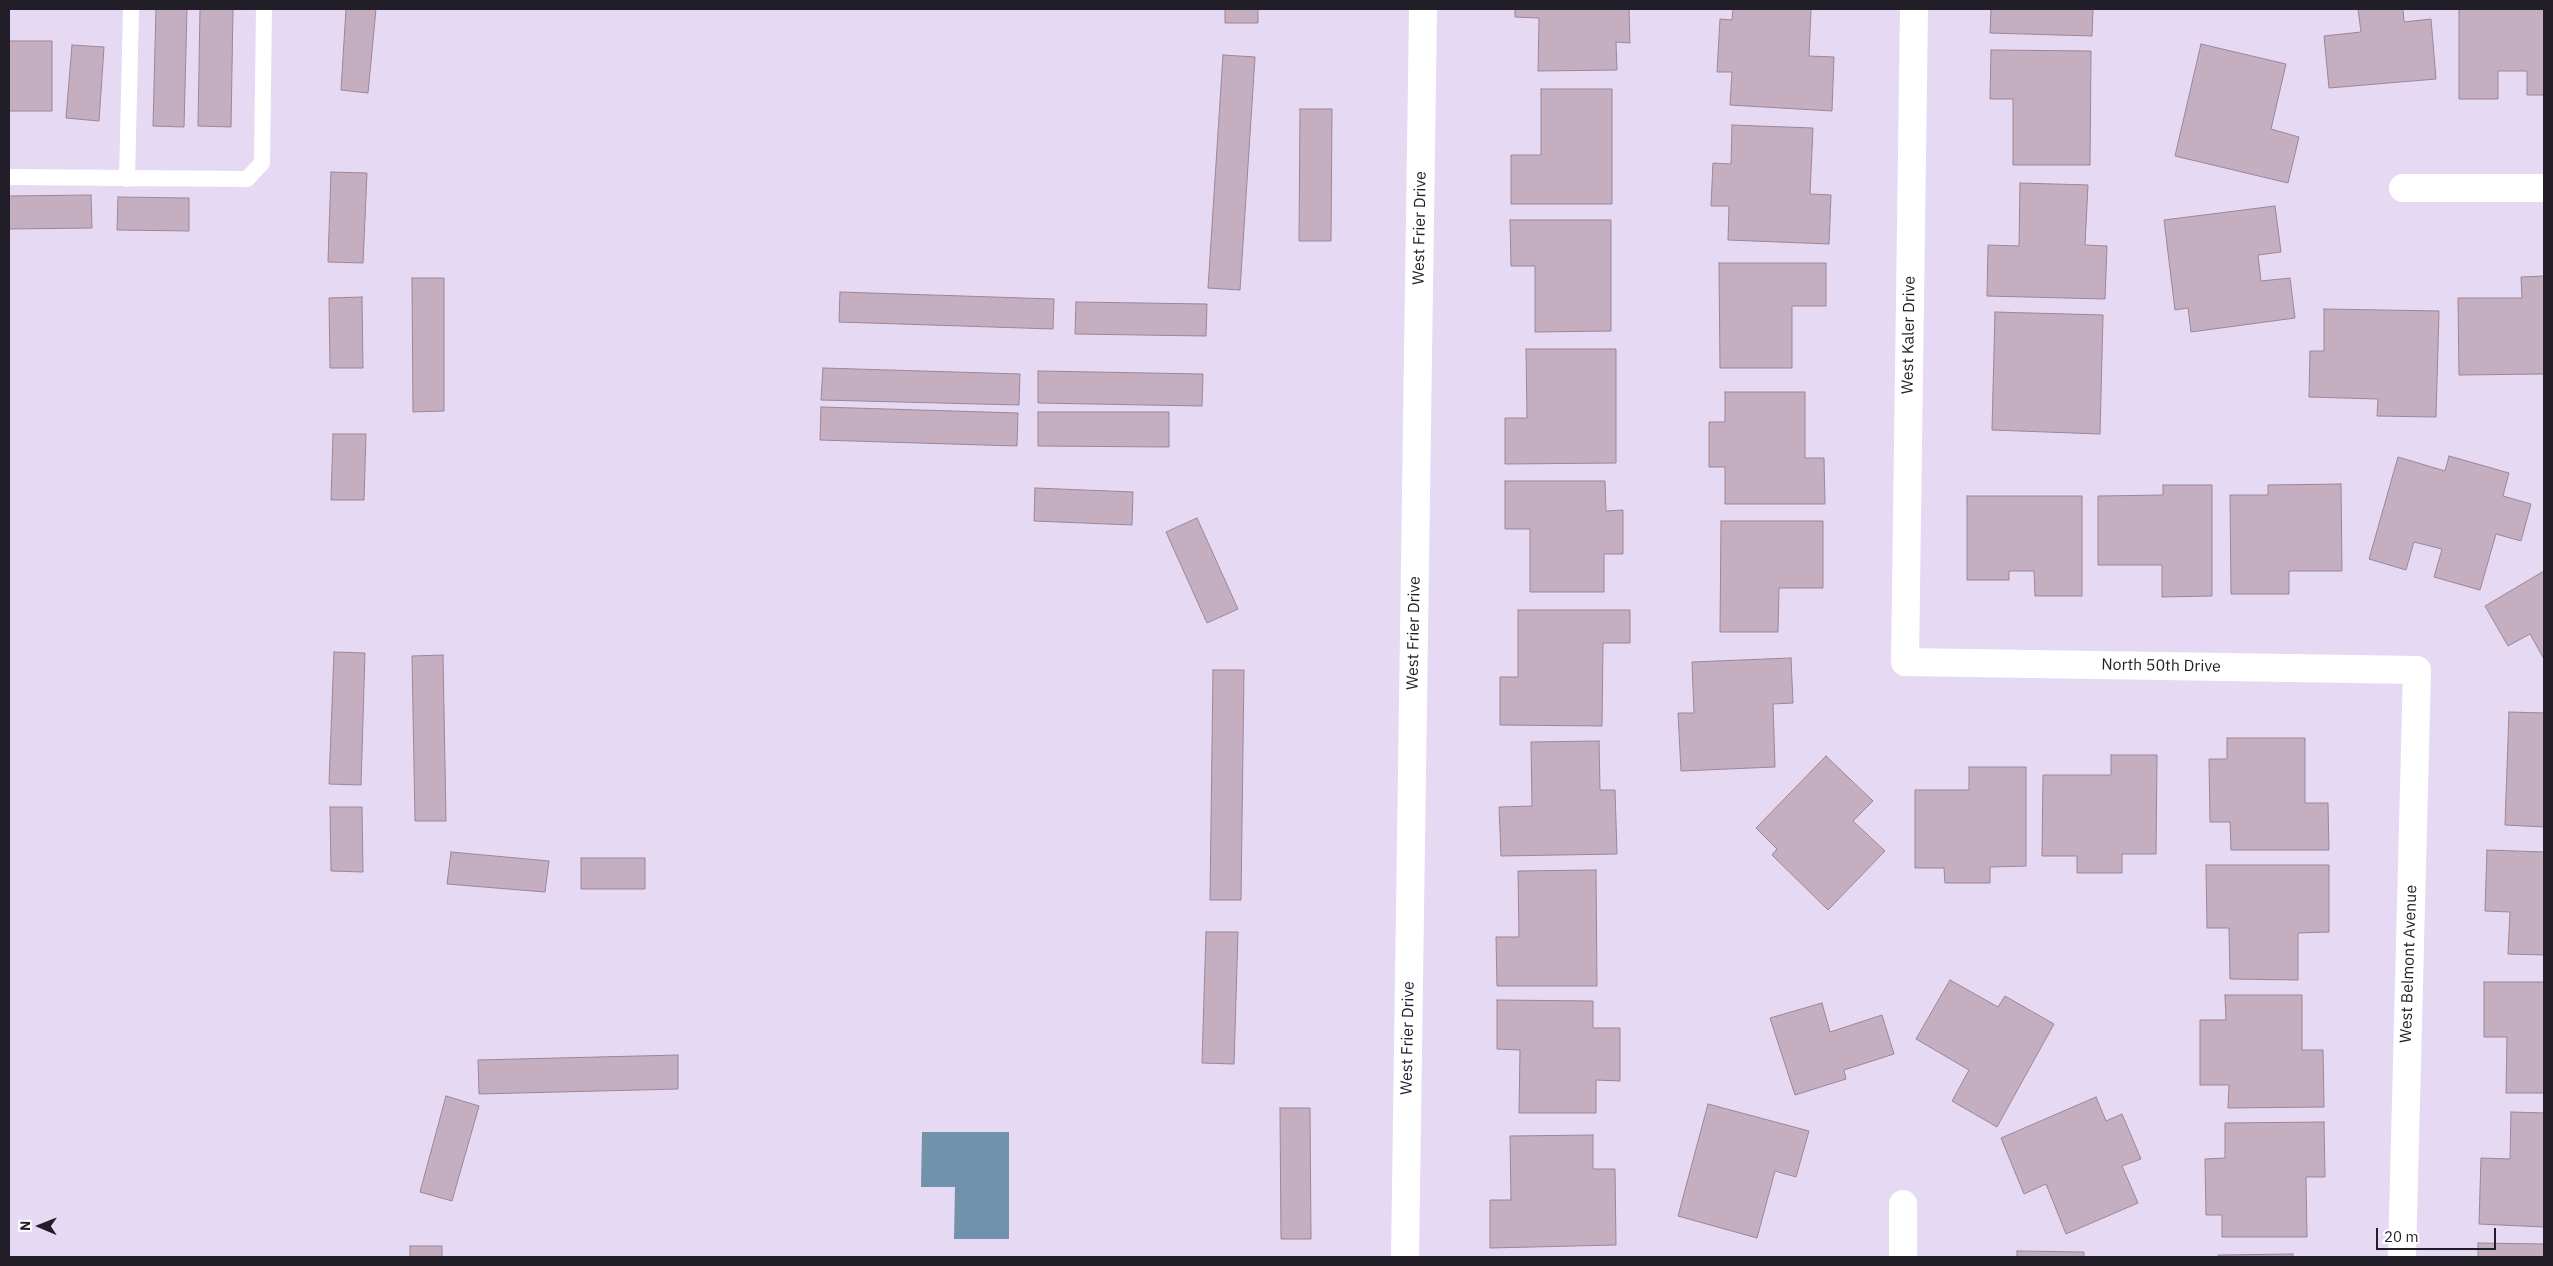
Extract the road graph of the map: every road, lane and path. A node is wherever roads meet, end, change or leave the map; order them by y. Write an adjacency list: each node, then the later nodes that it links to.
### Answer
1 (130, 9): 6 (lane)
2 (264, 9): 6 (lane)
3 (1423, 9): 12 (street, West Frier Drive)
4 (1914, 9): 9 (street, West Kaler Drive)
5 (9, 177): 6 (lane)
6 (127, 179)
7 (2403, 188): 8 (street)
8 (2544, 188)
9 (1905, 662): 10 (street, North 50th Drive)
10 (2417, 670): 14 (street, West Belmont Avenue)
11 (1903, 1204): 13 (street)
12 (1405, 1257)
13 (1903, 1257)
14 (2402, 1257)

